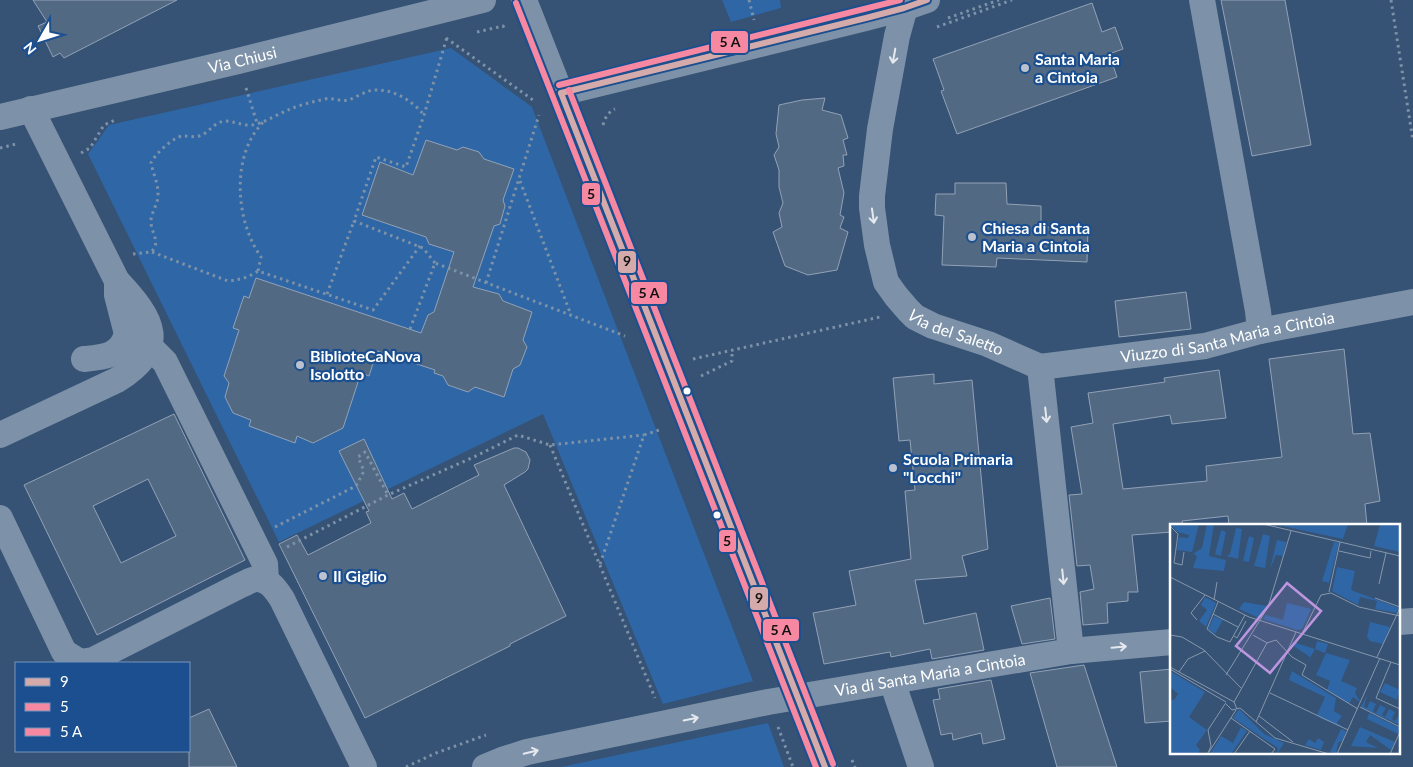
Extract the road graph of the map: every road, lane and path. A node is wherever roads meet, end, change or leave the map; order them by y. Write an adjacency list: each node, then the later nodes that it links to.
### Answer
1 (483, 0): 21 (street, Via Chiusi)
2 (524, 0): 19 (street)
3 (999, 0): 8 (path)
4 (1012, 0): 9 (path)
5 (1202, 0): 47 (street)
6 (1391, 0): 29 (path)
7 (913, 3): 19 (street); 54 (street, Via del Saletto, one-way to 54)
8 (943, 20)
9 (932, 29)
10 (472, 33): 11 (path)
11 (506, 34)
12 (455, 36): 13 (path)
13 (447, 38): 14 (path); 18 (path); 22 (path)
14 (438, 40)
15 (255, 86): 16 (path)
16 (246, 88): 17 (path); 27 (path)
17 (237, 90)
18 (530, 92)
19 (560, 93): 53 (street)
20 (622, 107): 28 (path)
21 (31, 109): 24 (street, Via Chiusi); 32 (street)
22 (424, 115): 26 (path); 34 (path)
23 (538, 115): 33 (path)
24 (0, 117)
25 (121, 118): 32 (path)
26 (265, 120): 27 (path); 39 (path)
27 (257, 123): 36 (path)
28 (602, 128)
29 (1413, 141)
30 (21, 147): 31 (path)
31 (0, 148)
32 (59, 164): 40 (street)
33 (519, 179): 41 (path); 44 (path)
34 (354, 221): 35 (path); 42 (path)
35 (420, 246): 38 (path); 42 (path)
36 (151, 252): 37 (path); 39 (path)
37 (130, 255)
38 (435, 263): 41 (path); 46 (path)
39 (258, 271): 42 (path)
40 (117, 282): 48 (street); 50 (street)
41 (486, 283): 44 (path)
42 (327, 294)
43 (1413, 302): 47 (street, Viuzzo di Santa Maria a Cintoia)
44 (571, 316): 49 (path)
45 (884, 316): 51 (path)
46 (410, 329)
47 (1260, 330): 54 (street, Viuzzo di Santa Maria a Cintoia)
48 (127, 334): 50 (street); 52 (street)
49 (625, 336)
50 (150, 347): 58 (street); 65 (street)
51 (732, 350): 53 (path); 55 (path)
52 (84, 360)
53 (666, 365): 71 (street)
54 (1040, 367): 69 (street, one-way to 69)
55 (701, 376)
56 (662, 429): 57 (path)
57 (644, 435): 59 (path); 64 (path)
58 (0, 436)
59 (550, 445): 60 (path); 64 (path)
60 (388, 495): 62 (path); 63 (path)
61 (0, 518): 65 (street)
62 (274, 527)
63 (282, 550)
64 (599, 565): 72 (path)
65 (266, 581): 74 (street)
66 (1413, 620): 67 (street)
67 (1400, 622)
68 (1170, 642): 69 (street, Via di Santa Maria a Cintoia, one-way to 68)
69 (1071, 651): 70 (street, Via di Santa Maria a Cintoia)
70 (892, 681): 71 (street, Via di Santa Maria a Cintoia); 78 (street)
71 (797, 697): 72 (street, Via di Santa Maria a Cintoia, one-way to 71); 77 (street)
72 (665, 724): 75 (street, Via di Santa Maria a Cintoia, one-way to 72)
73 (778, 729): 76 (path)
74 (364, 767)
75 (485, 767)
76 (793, 767)
77 (825, 767)
78 (921, 767)

